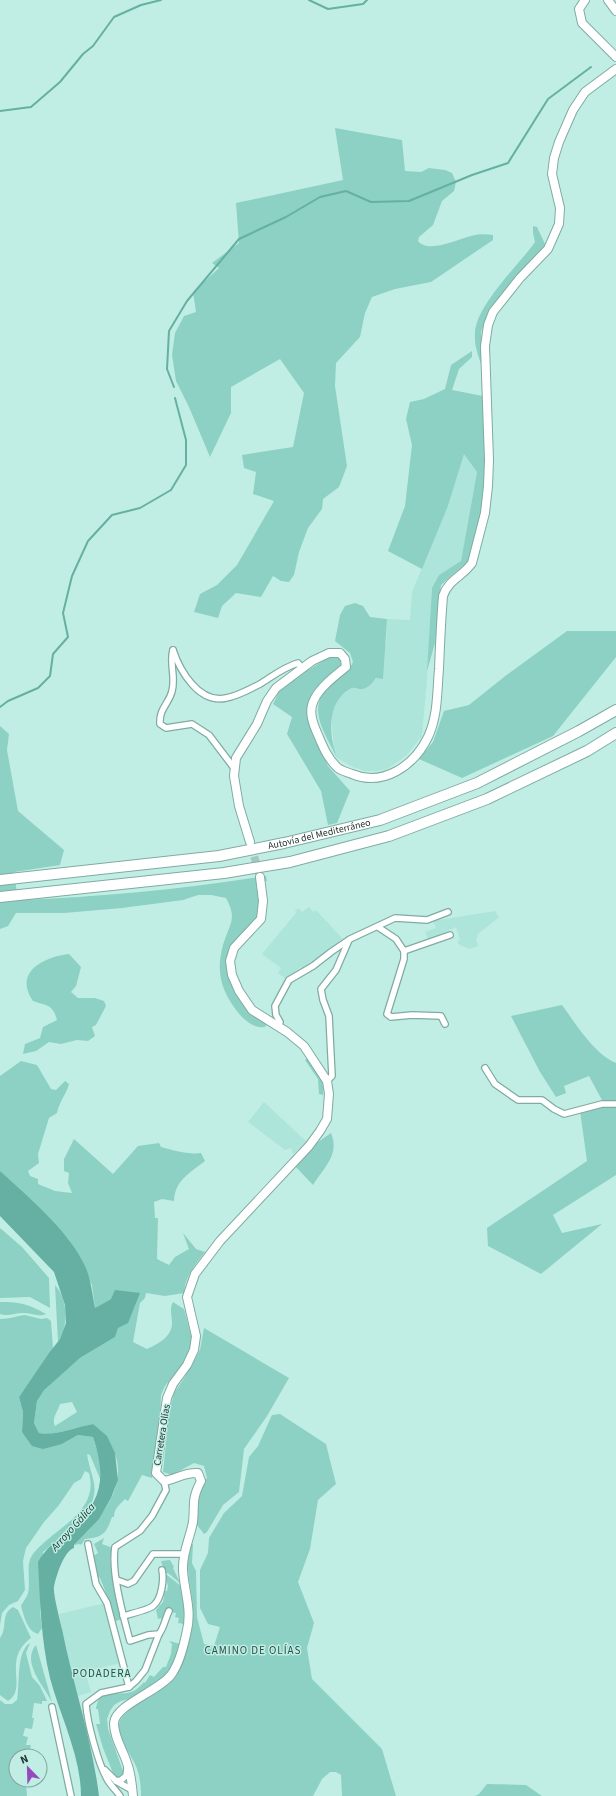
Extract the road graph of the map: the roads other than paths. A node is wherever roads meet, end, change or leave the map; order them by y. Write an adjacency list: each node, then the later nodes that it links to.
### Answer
1 (585, 0): 4 (main road)
2 (608, 0): 3 (main road)
3 (616, 11)
4 (616, 57)
5 (616, 69): 6 (main road)
6 (302, 668): 9 (main road); 9 (street)
7 (616, 710): 12 (highway, Autovía del Mediterráneo)
8 (616, 733): 13 (highway, Autovía del Mediterráneo)
9 (234, 768): 10 (main road)
10 (250, 842)
11 (260, 877): 20 (main road)
12 (0, 880)
13 (0, 897)
14 (448, 912): 15 (street)
15 (378, 927): 17 (street); 18 (street)
16 (450, 935): 18 (street)
17 (350, 939): 20 (street); 22 (street)
18 (404, 951): 19 (street)
19 (445, 1024)
20 (278, 1026): 22 (main road)
21 (484, 1068): 23 (street)
22 (327, 1081): 24 (main road, Carretera Olías)
23 (616, 1104)
24 (164, 1480): 26 (main road, Carretera Olías); 28 (street)
25 (88, 1544): 32 (street)
26 (184, 1554): 28 (street); 35 (main road, Carretera Olías)
27 (162, 1570): 30 (street)
28 (117, 1580): 30 (street)
29 (169, 1611): 31 (street)
30 (123, 1616): 31 (street)
31 (159, 1634): 32 (street)
32 (129, 1687): 34 (street)
33 (52, 1707): 39 (street)
34 (101, 1763): 36 (street); 37 (street)
35 (127, 1763): 36 (street); 38 (main road, Carretera Olías)
36 (116, 1780): 38 (street)
37 (116, 1790): 38 (street); 40 (street)
38 (133, 1793)
39 (71, 1796)
40 (120, 1796)

